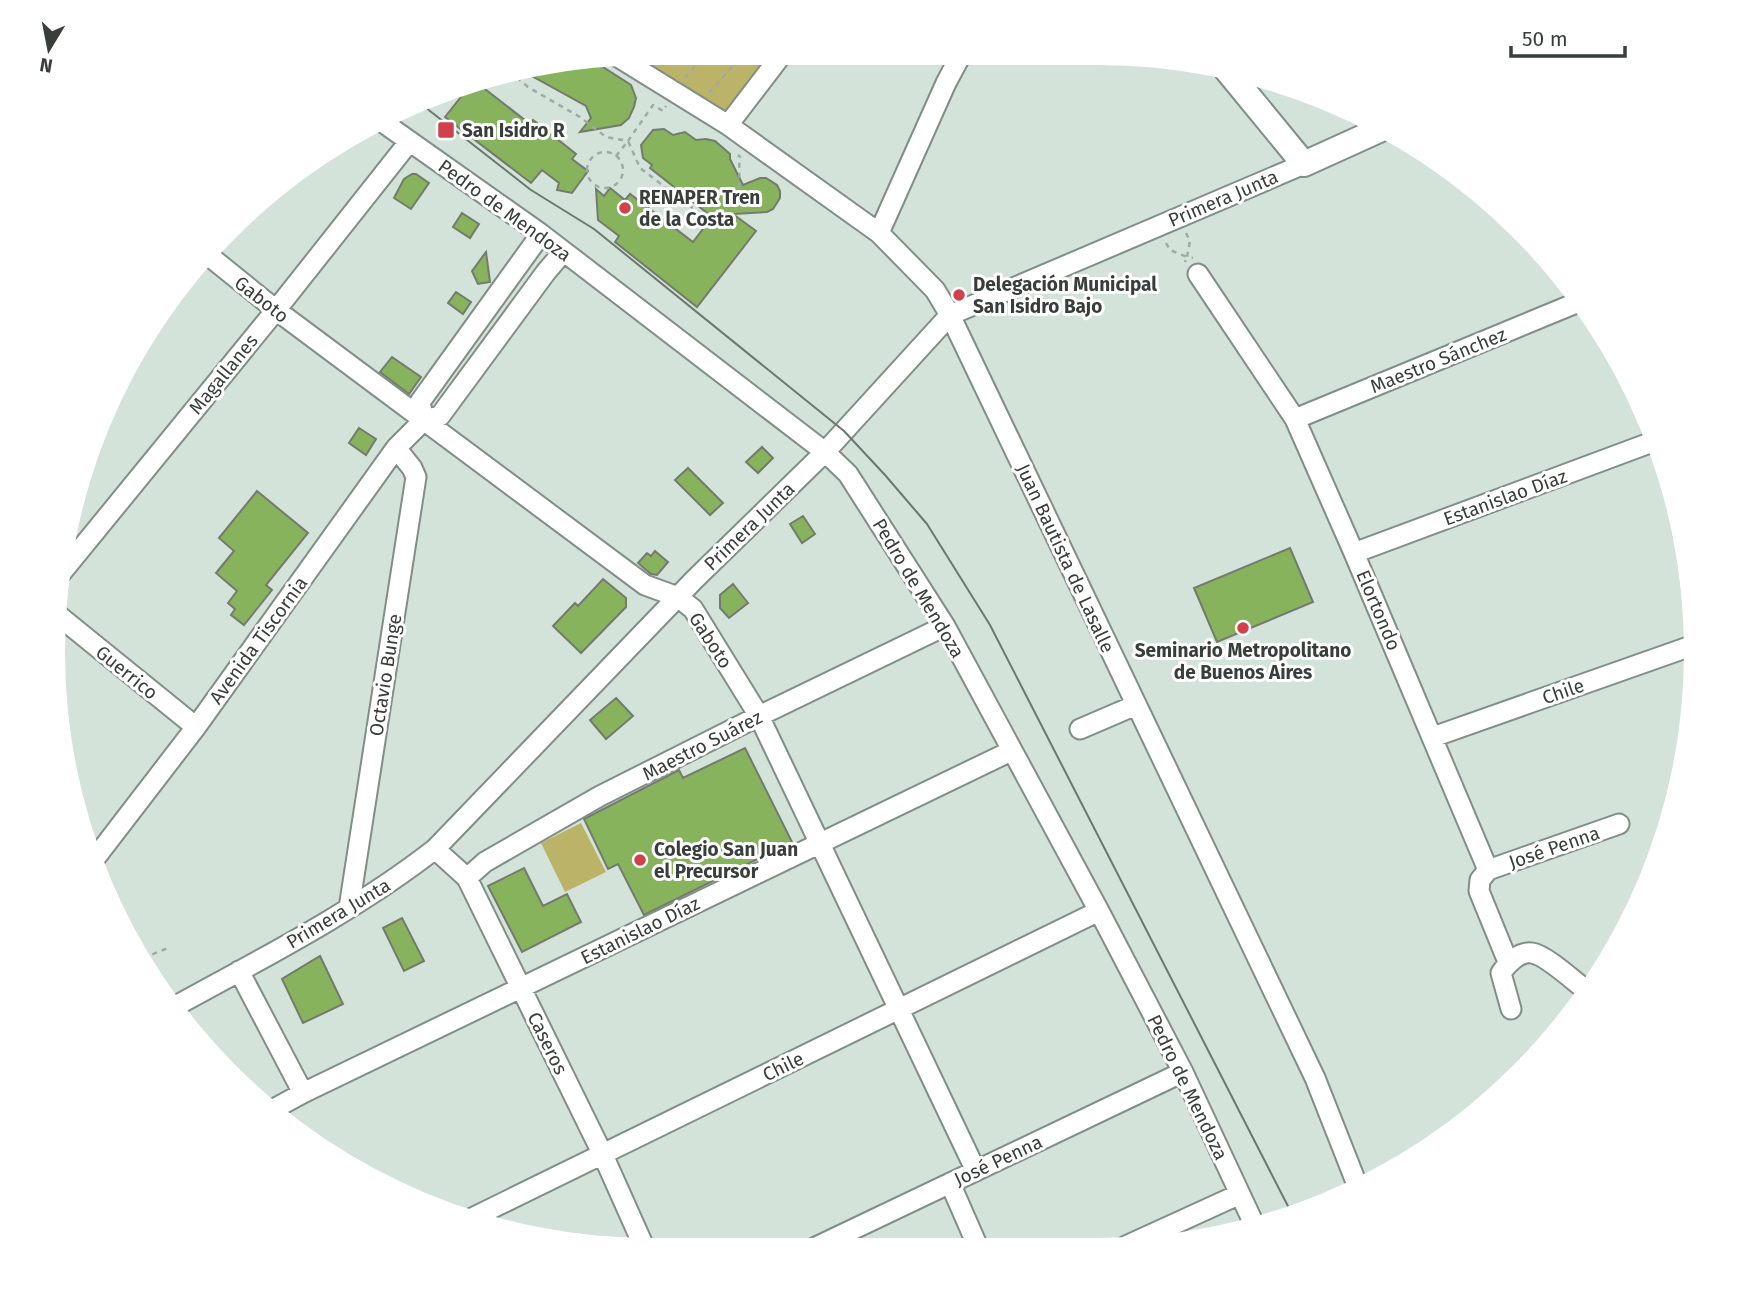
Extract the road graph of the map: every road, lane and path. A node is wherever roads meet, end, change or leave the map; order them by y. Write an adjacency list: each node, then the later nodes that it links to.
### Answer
1 (695, 65): 7 (path)
2 (734, 65): 9 (path)
3 (774, 65): 11 (street)
4 (956, 65): 21 (street)
5 (632, 66): 11 (street, Juan Bautista de Lasalle)
6 (520, 80): 14 (path)
7 (682, 82)
8 (1238, 82): 18 (main road)
9 (707, 95)
10 (669, 103): 14 (path)
11 (728, 125): 21 (street, Juan Bautista de Lasalle)
12 (389, 127): 15 (street, Pedro de Mendoza)
13 (1372, 133): 18 (main road, Primera Junta)
14 (628, 141): 17 (path); 20 (path)
15 (410, 142): 22 (street, Pedro de Mendoza); 29 (street, Magallanes)
16 (730, 149): 19 (path)
17 (616, 156): 17 (path)
18 (1304, 164): 30 (street, Primera Junta)
19 (729, 205)
20 (707, 219)
21 (879, 233): 30 (street, Juan Bautista de Lasalle)
22 (541, 234): 25 (street, Pedro de Mendoza); 32 (street)
23 (1190, 241): 27 (path)
24 (1170, 250): 27 (path)
25 (564, 252): 32 (street, Avenida Tiscornia); 35 (street, Pedro de Mendoza)
26 (214, 261): 29 (street, Gaboto)
27 (1192, 265): 31 (street, Elortondo)
28 (1571, 305): 31 (street, Maestro Sánchez)
29 (275, 310): 32 (street, Gaboto); 37 (street, Magallanes)
30 (950, 315): 35 (street, Primera Junta); 42 (street, Juan Bautista de Lasalle)
31 (1295, 419): 36 (street, Elortondo)
32 (424, 420): 34 (street, Avenida Tiscornia); 38 (street, Gaboto)
33 (1646, 444): 36 (street, Estanislao Díaz)
34 (396, 448): 44 (street, Avenida Tiscornia); 54 (street, Octavio Bunge)
35 (825, 452): 38 (street, Primera Junta); 40 (street, Pedro de Mendoza)
36 (1354, 553): 46 (street, Elortondo)
37 (73, 559)
38 (678, 597): 43 (street, Gaboto); 50 (street, Primera Junta)
39 (66, 621): 44 (street, Guerrico)
40 (945, 626): 43 (street, Maestro Suárez); 47 (street, Pedro de Mendoza)
41 (1684, 649): 46 (street, Chile)
42 (1136, 705): 45 (street); 70 (street, Juan Bautista de Lasalle)
43 (759, 716): 49 (street, Gaboto); 53 (street, Maestro Suárez)
44 (196, 727): 51 (street, Avenida Tiscornia)
45 (1080, 729)
46 (1433, 737): 52 (street, Elortondo)
47 (1011, 751): 49 (street, Estanislao Díaz); 55 (street, Pedro de Mendoza)
48 (1619, 824): 52 (street, José Penna)
49 (820, 844): 61 (street, Estanislao Díaz); 63 (street, Gaboto)
50 (435, 849): 53 (street, Caseros); 54 (street, Primera Junta)
51 (100, 852)
52 (1488, 870): 58 (street)
53 (467, 878): 61 (street, Caseros)
54 (349, 908): 59 (street, Primera Junta)
55 (1099, 911): 63 (street, Chile); 65 (street, Pedro de Mendoza)
56 (168, 948): 57 (path)
57 (150, 956)
58 (1508, 962): 60 (street); 64 (street)
59 (239, 971): 62 (street, Primera Junta); 66 (street)
60 (1579, 985)
61 (521, 988): 66 (street, Estanislao Díaz); 68 (street, Caseros)
62 (182, 1003)
63 (899, 1009): 68 (street, Chile); 69 (street, Gaboto)
64 (1511, 1009)
65 (1183, 1072): 69 (street, José Penna); 72 (street, Pedro de Mendoza)
66 (303, 1093): 67 (street, Estanislao Díaz)
67 (280, 1105)
68 (603, 1155): 73 (street, Chile); 76 (street, Caseros)
69 (976, 1171): 71 (street, José Penna)
70 (1355, 1179)
71 (950, 1182): 77 (street, José Penna); 78 (street)
72 (1240, 1194): 74 (street, Pedro de Mendoza); 75 (street)
73 (483, 1213)
74 (1252, 1217)
75 (1148, 1236)
76 (640, 1238)
77 (835, 1238)
78 (974, 1238)

